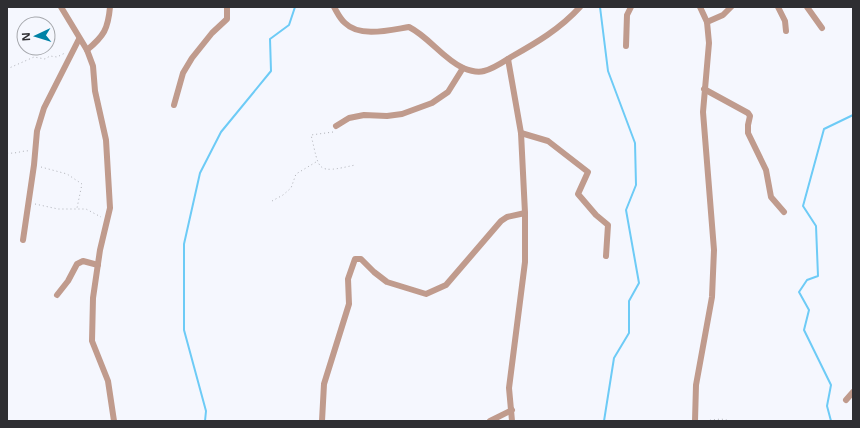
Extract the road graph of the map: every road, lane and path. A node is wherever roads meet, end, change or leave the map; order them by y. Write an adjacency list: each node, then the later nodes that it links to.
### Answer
1 (61, 7): 14 (street)
2 (110, 7): 16 (street)
3 (227, 7): 22 (street)
4 (334, 7): 19 (street)
5 (580, 7): 18 (street)
6 (630, 7): 15 (street)
7 (700, 7): 11 (street)
8 (731, 7): 11 (street)
9 (778, 7): 13 (street)
10 (807, 7): 12 (street)
11 (706, 22): 21 (street)
12 (822, 28)
13 (786, 31)
14 (79, 39): 16 (street); 17 (street)
15 (626, 46)
16 (87, 50): 35 (street)
17 (73, 51): 20 (path); 25 (street)
18 (508, 59): 19 (street); 24 (street)
19 (463, 68): 23 (street)
20 (7, 69)
21 (704, 89): 33 (street); 47 (street)
22 (174, 105)
23 (336, 126): 27 (path)
24 (521, 133): 34 (street); 37 (street)
25 (35, 152): 26 (path); 28 (street)
26 (7, 153)
27 (316, 162): 29 (path); 30 (path)
28 (34, 165): 31 (street); 32 (path)
29 (355, 165)
30 (272, 201)
31 (28, 203): 32 (path); 36 (street)
32 (77, 208): 35 (path)
33 (784, 212)
34 (525, 214): 42 (street); 44 (street)
35 (107, 220): 38 (street)
36 (22, 240)
37 (606, 256)
38 (98, 265): 39 (street); 43 (street)
39 (57, 295)
40 (853, 392): 41 (street)
41 (846, 400)
42 (512, 410): 45 (street); 46 (street)
43 (114, 421)
44 (322, 421)
45 (490, 421)
46 (512, 421)
47 (695, 421)
48 (699, 421): 49 (path)
49 (732, 421)

